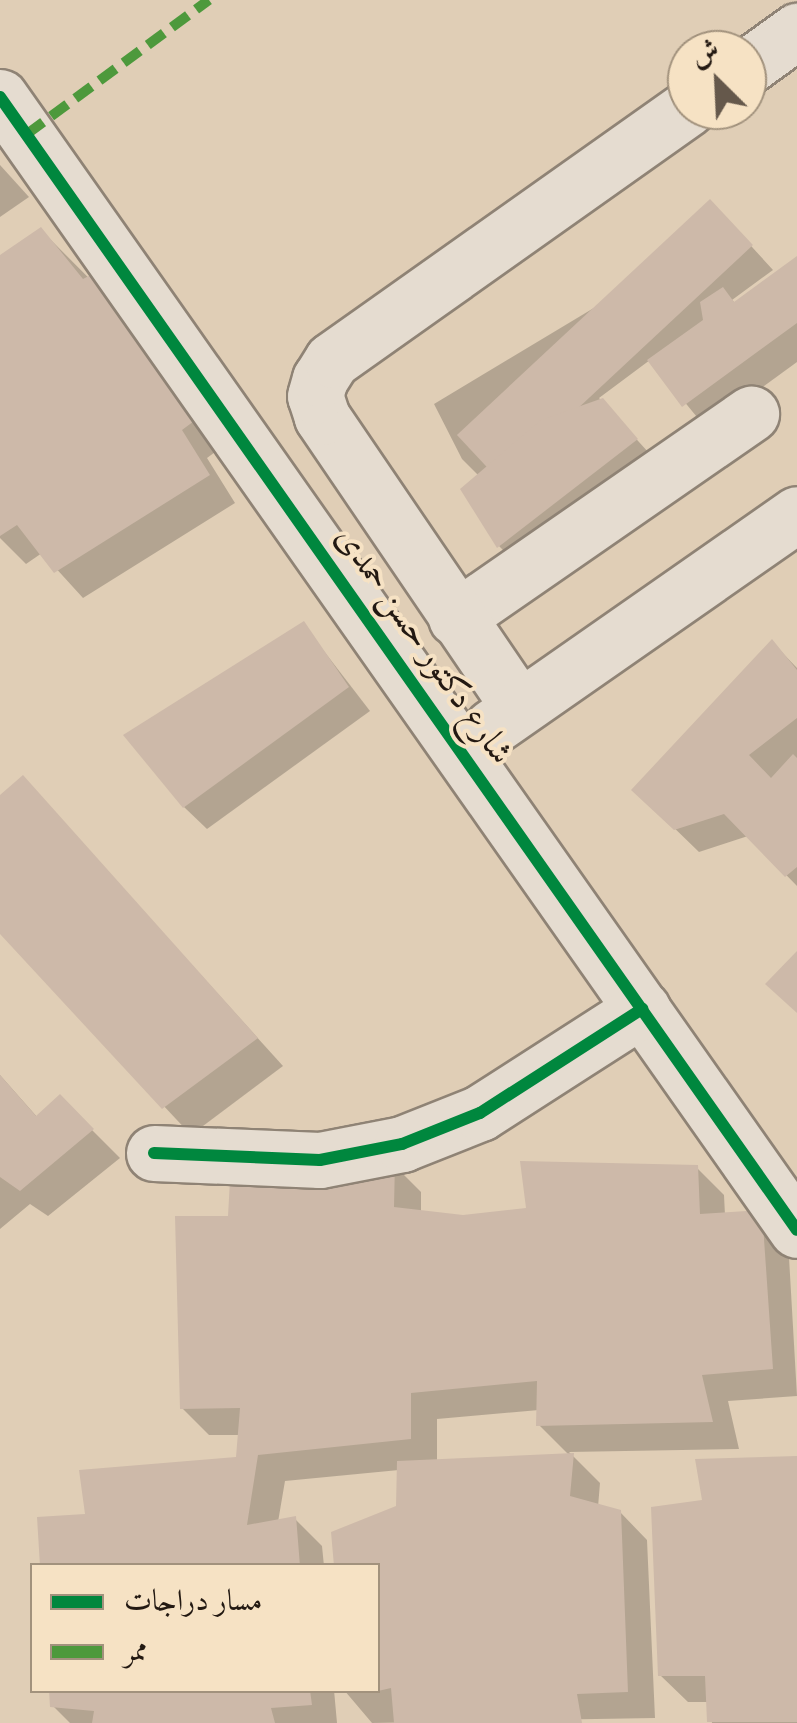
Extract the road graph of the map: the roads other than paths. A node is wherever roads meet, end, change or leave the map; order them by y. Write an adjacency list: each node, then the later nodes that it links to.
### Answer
1 (797, 31): 2 (street)
2 (767, 52)
3 (0, 97): 9 (street, شارع دكتور حسن حمدى)
4 (667, 123): 7 (street)
5 (751, 414): 7 (street)
6 (797, 514): 8 (street)
7 (456, 618): 8 (street)
8 (519, 707): 9 (street)
9 (459, 749): 10 (street, شارع دكتور حسن حمدى)
10 (642, 1009): 11 (street); 12 (street, شارع دكتور حسن حمدى)
11 (154, 1153)
12 (797, 1230)

